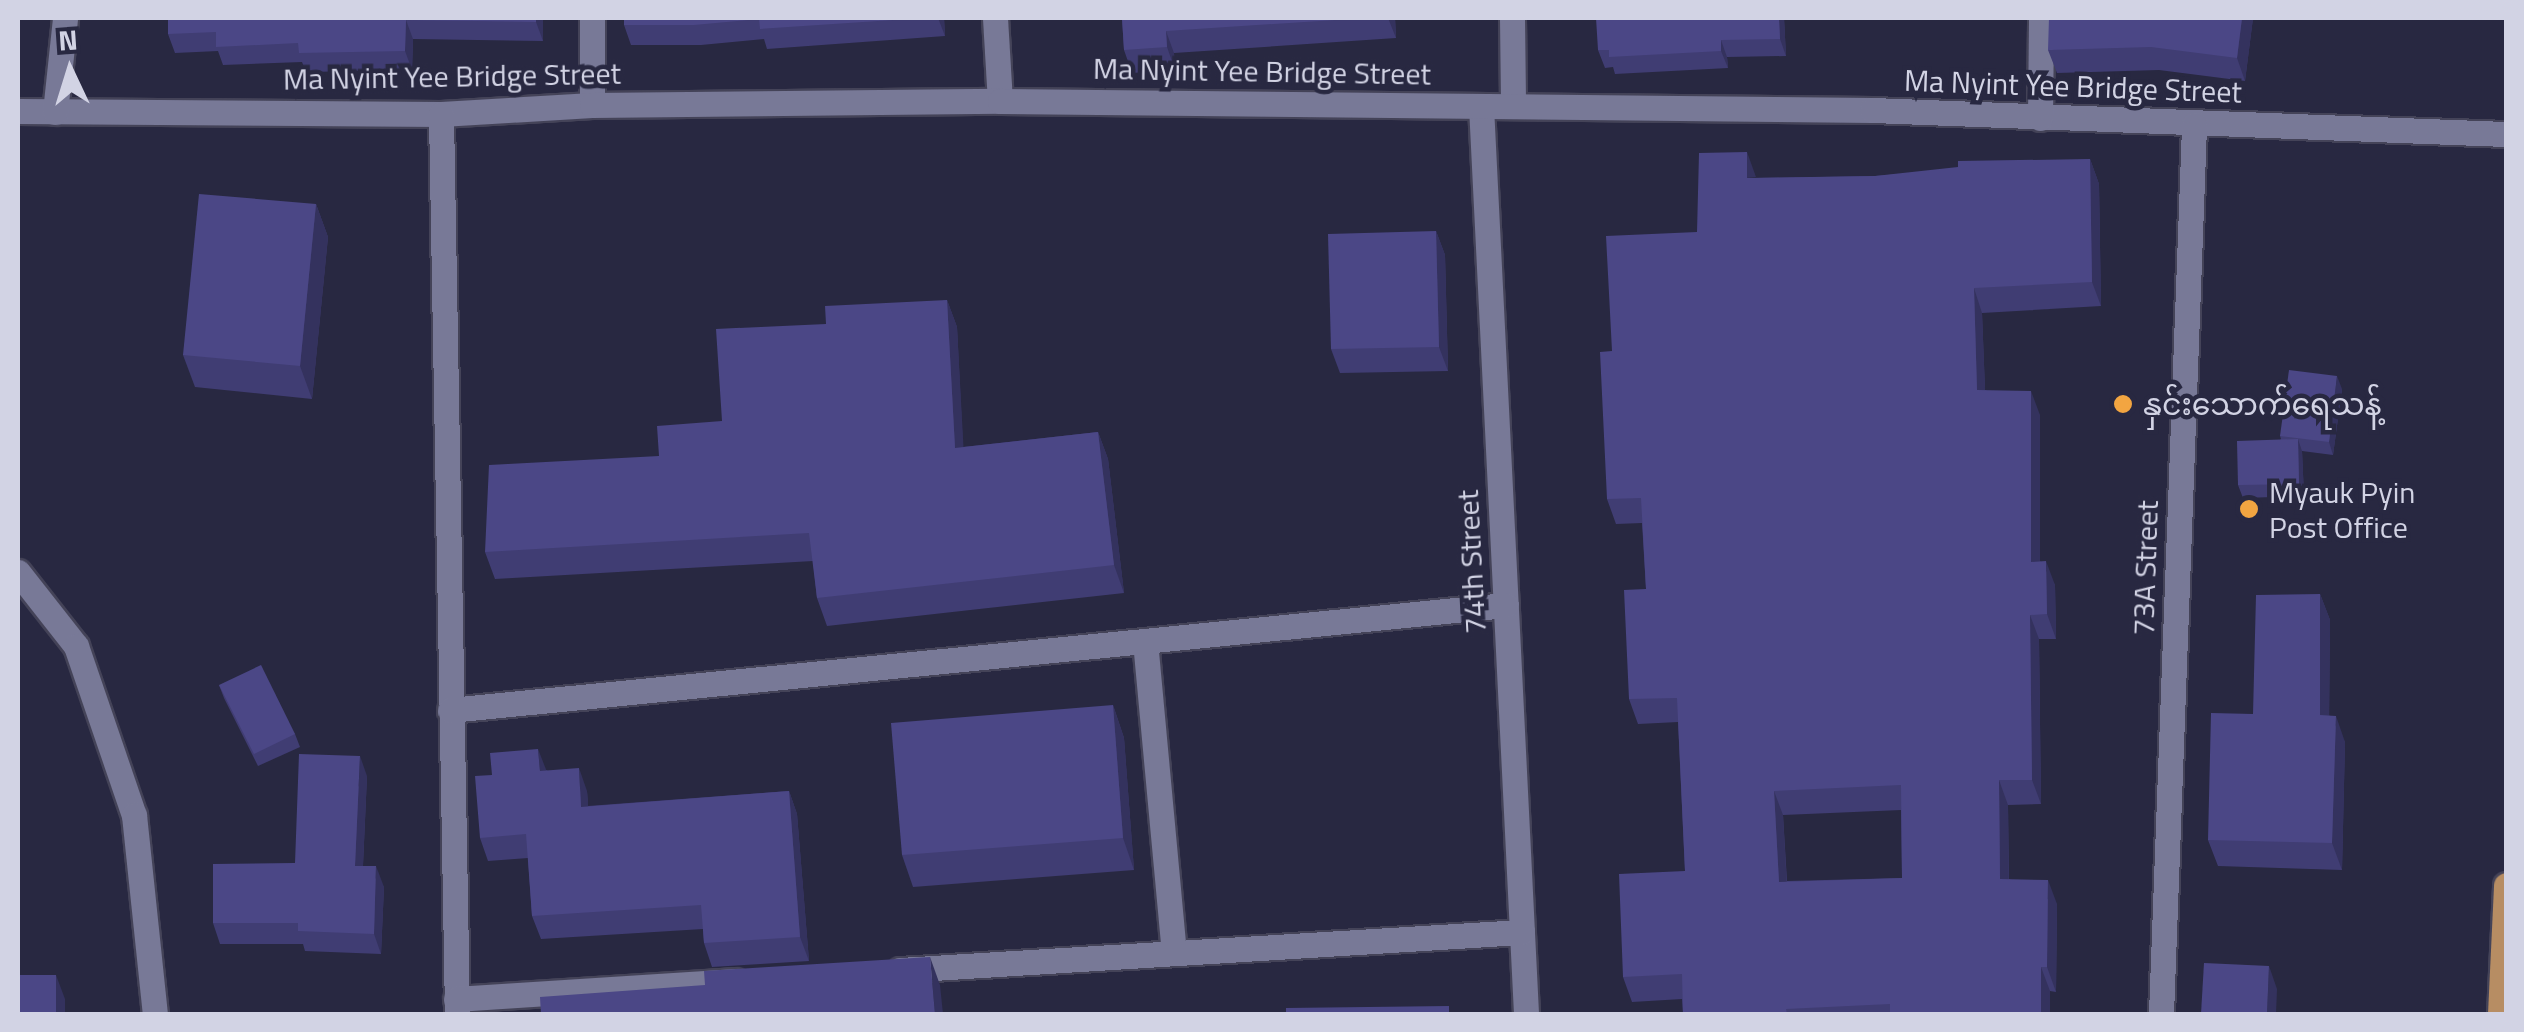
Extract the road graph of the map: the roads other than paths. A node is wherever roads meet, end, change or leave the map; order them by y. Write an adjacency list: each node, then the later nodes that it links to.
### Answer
1 (65, 18): 11 (street)
2 (592, 18): 7 (street)
3 (995, 18): 6 (street)
4 (1512, 18): 9 (street)
5 (2040, 18): 13 (street)
6 (1000, 101): 7 (street, Ma Nyint Yee Bridge Street); 8 (street, Ma Nyint Yee Bridge Street)
7 (592, 105): 12 (street, Ma Nyint Yee Bridge Street)
8 (1481, 106): 9 (street, Ma Nyint Yee Bridge Street); 17 (street, 74th Street)
9 (1513, 106): 13 (street, Ma Nyint Yee Bridge Street)
10 (18, 111): 11 (street, Ma Nyint Yee Bridge Street)
11 (54, 112): 12 (street, Ma Nyint Yee Bridge Street)
12 (441, 114): 19 (street)
13 (2040, 118): 14 (street, Ma Nyint Yee Bridge Street)
14 (2194, 125): 15 (street, Ma Nyint Yee Bridge Street); 28 (street, 73A Street)
15 (2506, 134)
16 (18, 572): 26 (street)
17 (1506, 605): 18 (street); 21 (street, 74th Street)
18 (1145, 641): 19 (street); 22 (street)
19 (450, 710): 25 (street)
20 (2506, 886): 29 (main road)
21 (1522, 932): 22 (street); 27 (street, 74th Street)
22 (1174, 953): 23 (street)
23 (875, 972)
24 (755, 980): 25 (street)
25 (456, 1006)
26 (155, 1014)
27 (1526, 1014)
28 (2162, 1014)
29 (2500, 1014)

